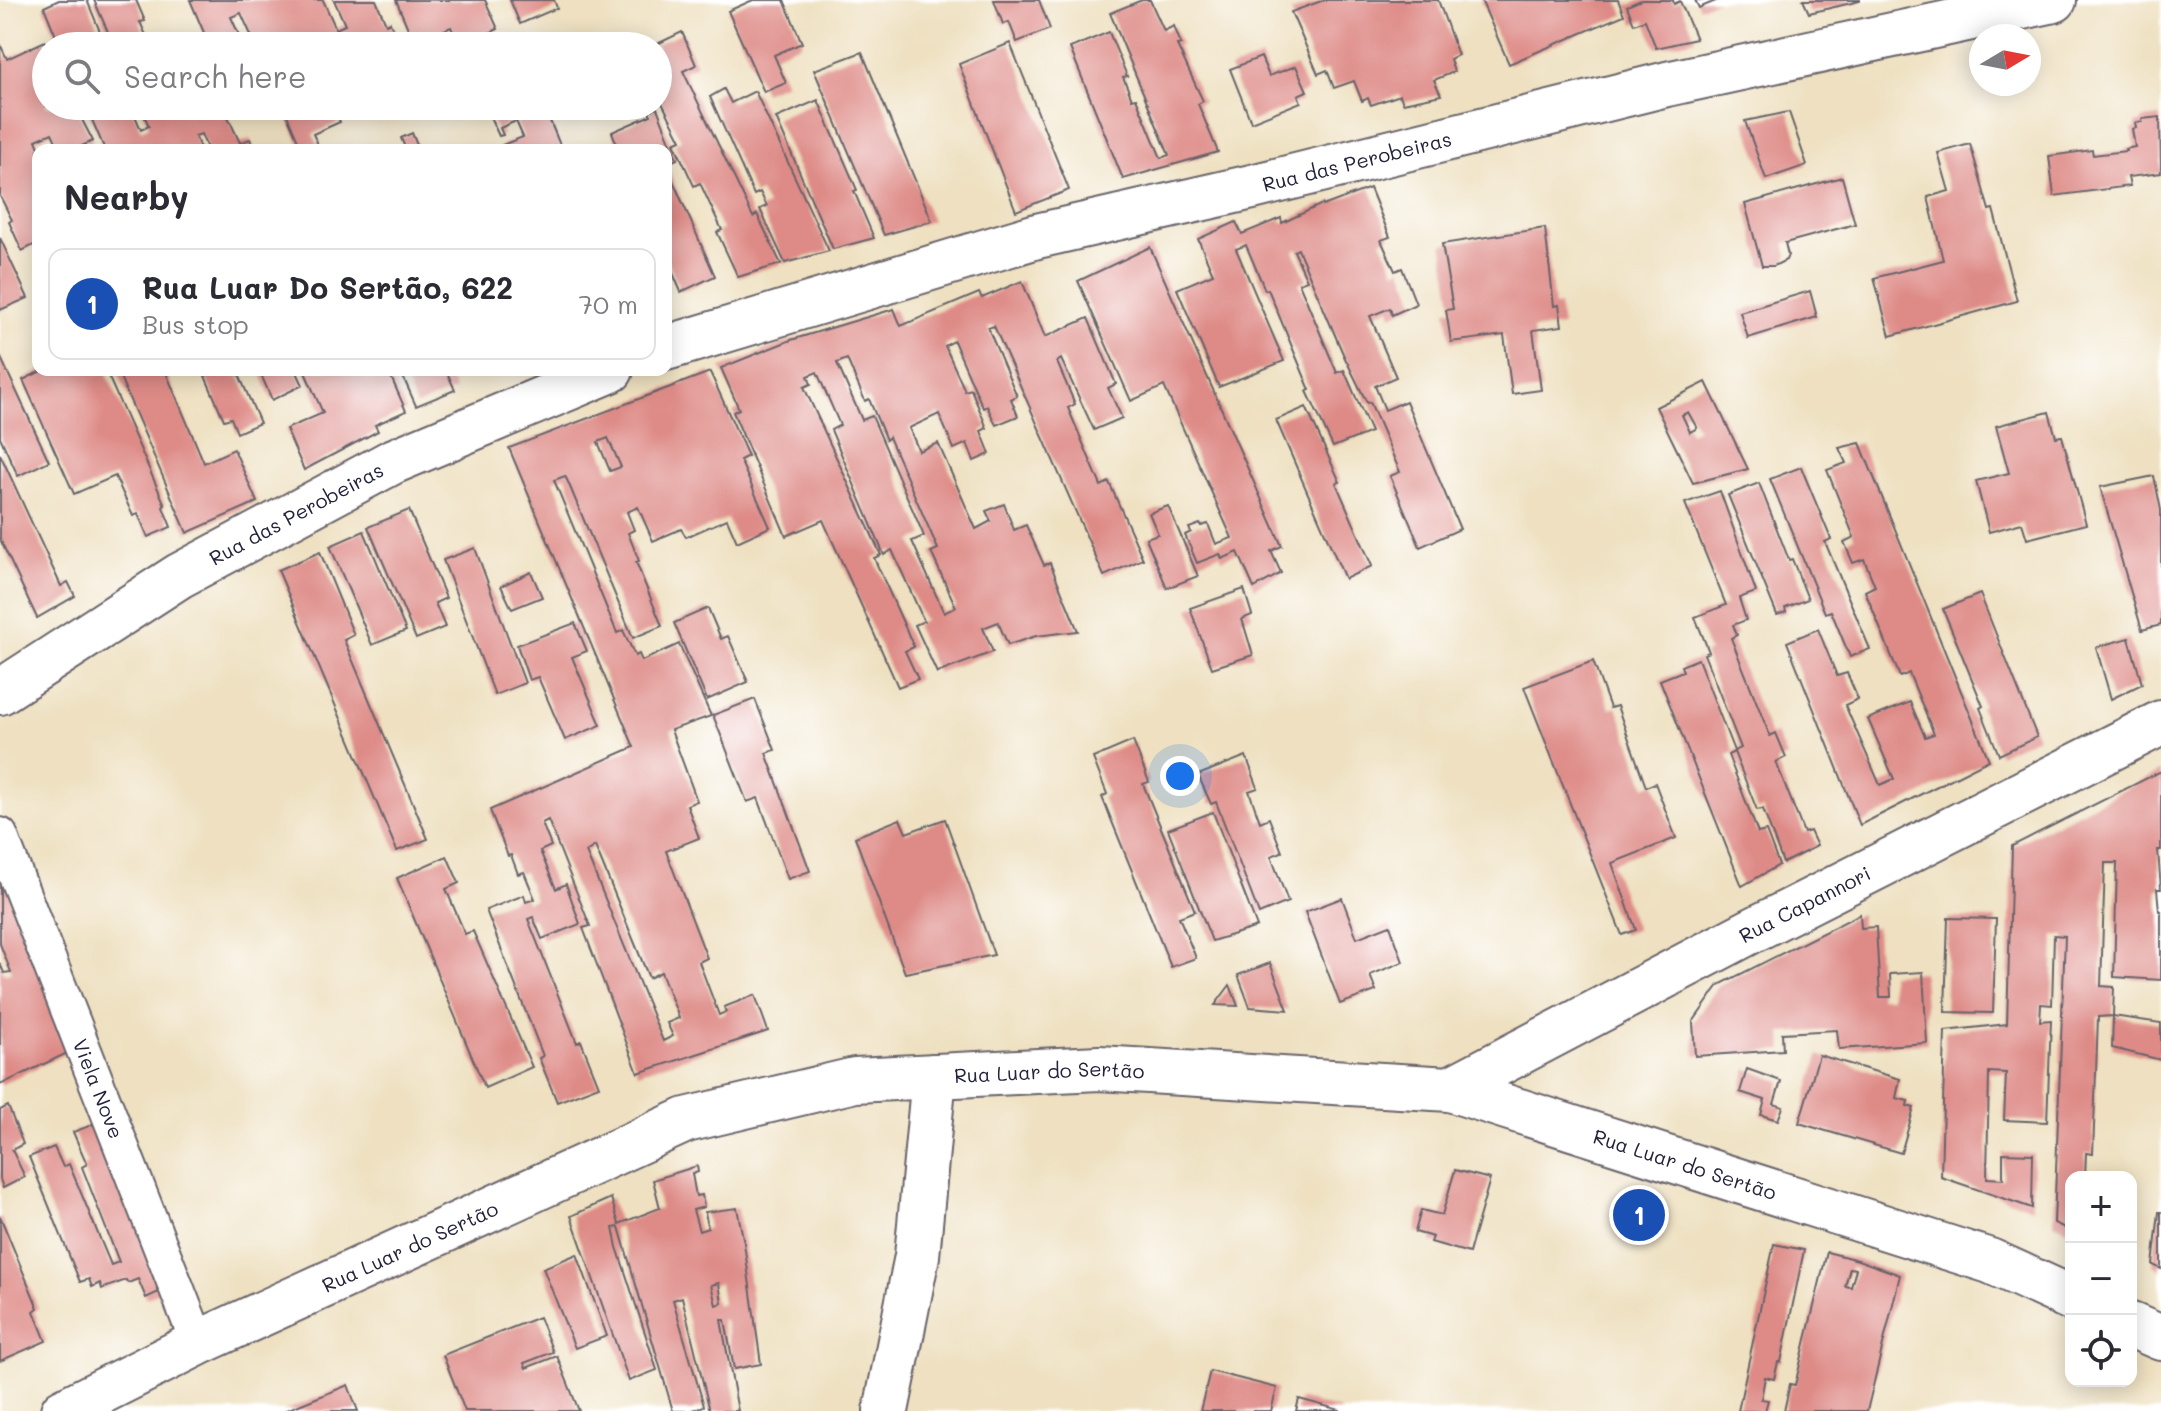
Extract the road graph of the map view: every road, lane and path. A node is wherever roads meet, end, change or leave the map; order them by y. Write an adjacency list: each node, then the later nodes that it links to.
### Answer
1 (2054, 0): 2 (street, Rua das Perobeiras)
2 (672, 346)
3 (597, 376): 4 (street, Rua das Perobeiras)
4 (0, 692)
5 (2161, 723): 8 (street, Rua Capannori)
6 (0, 835): 12 (lane, Viela Nove)
7 (934, 1076): 8 (street, Rua Luar do Sertão); 12 (street, Rua Luar do Sertão); 14 (street)
8 (1450, 1089): 9 (street, Rua Luar do Sertão)
9 (2065, 1295)
10 (2137, 1328): 11 (street)
11 (2161, 1338)
12 (198, 1343): 13 (street, Rua Luar do Sertão)
13 (63, 1411)
14 (886, 1411)

